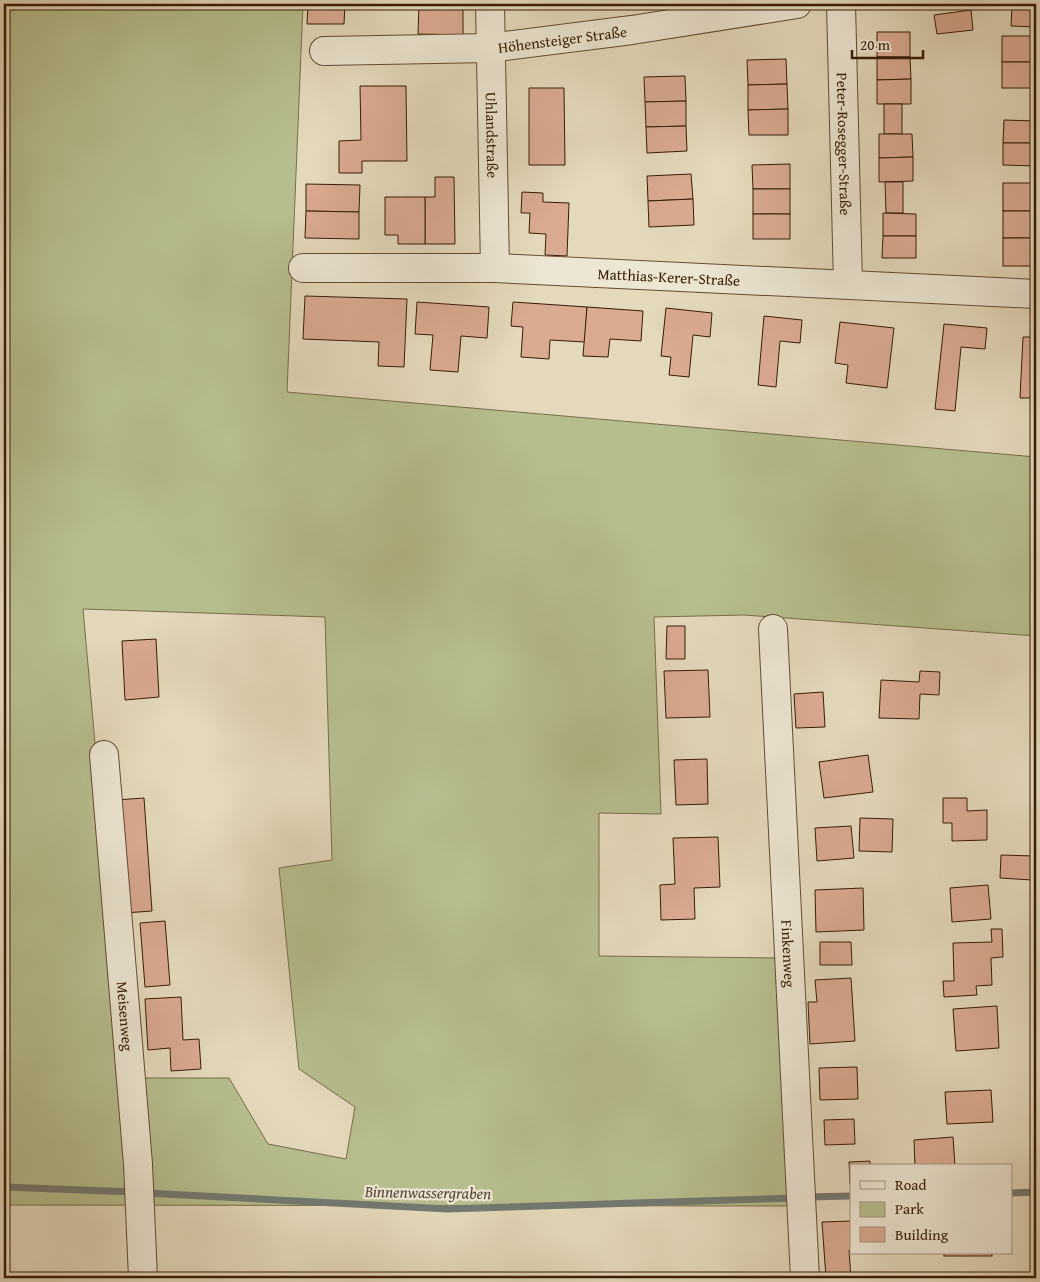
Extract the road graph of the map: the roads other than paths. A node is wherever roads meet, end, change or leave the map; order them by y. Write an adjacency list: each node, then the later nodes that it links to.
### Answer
1 (490, 4): 4 (street, Uhlandstraße)
2 (797, 4): 4 (street, Höhensteiger Straße)
3 (841, 4): 8 (street, Peter-Rosegger-Straße)
4 (490, 48): 5 (street, Höhensteiger Straße); 7 (street, Uhlandstraße)
5 (324, 51)
6 (302, 268): 7 (street, Matthias-Kerer-Straße)
7 (495, 268): 8 (street, Matthias-Kerer-Straße)
8 (848, 284): 9 (street, Matthias-Kerer-Straße)
9 (1036, 294)
10 (773, 629): 13 (street, Finkenweg)
11 (104, 754): 12 (street, Meisenweg)
12 (143, 1278)
13 (805, 1278)

